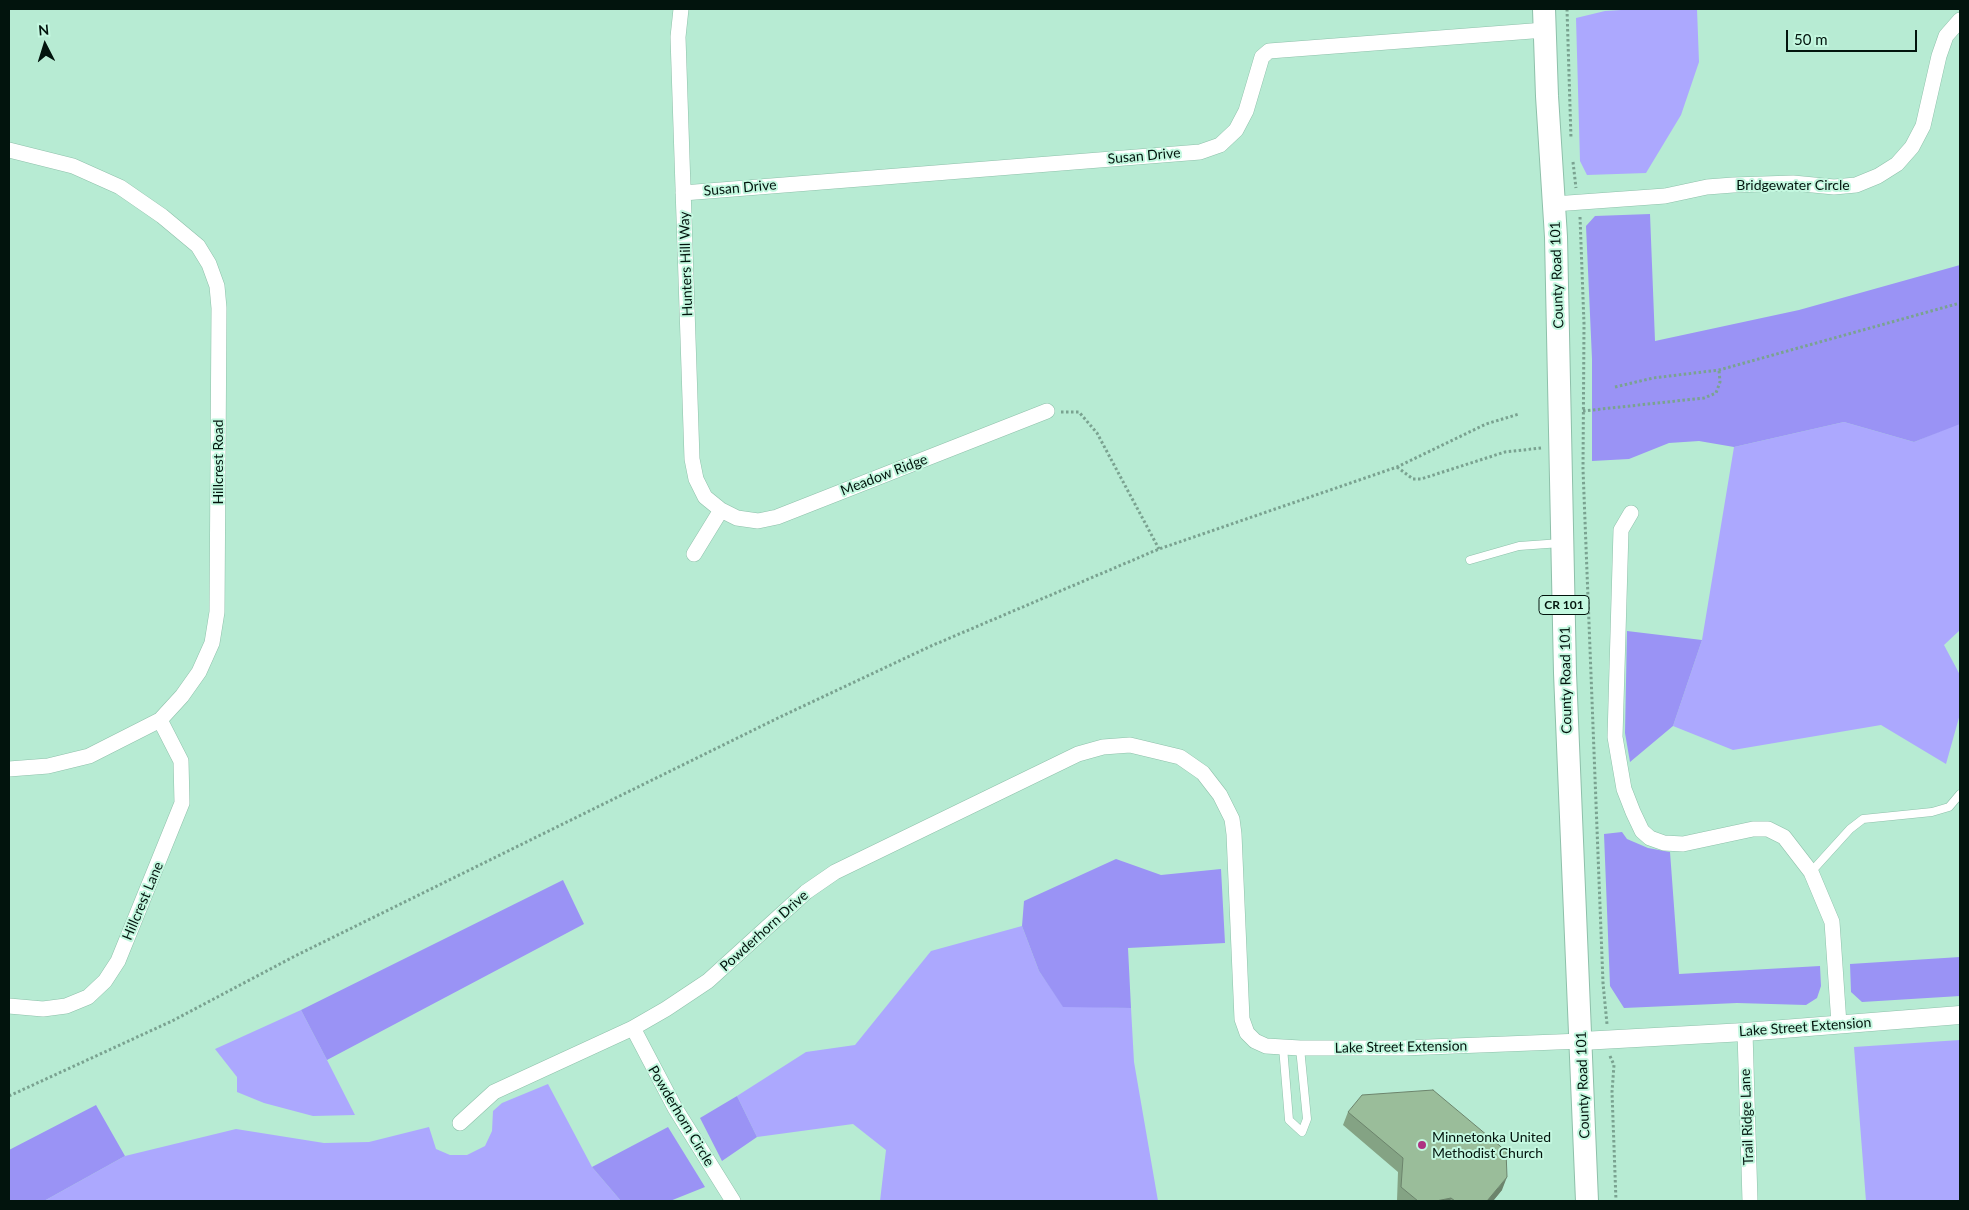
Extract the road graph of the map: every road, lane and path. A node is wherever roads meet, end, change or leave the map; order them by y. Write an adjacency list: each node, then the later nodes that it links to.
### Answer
1 (681, 9): 5 (street, Hunters Hill Way)
2 (1544, 20): 5 (street, Susan Drive); 6 (main road, County Road 101 / CR 101)
3 (1960, 20): 6 (street, Bridgewater Circle)
4 (9, 150): 20 (street, Hillcrest Road)
5 (683, 193): 14 (street, Hunters Hill Way)
6 (1554, 204): 16 (main road, County Road 101 / CR 101)
7 (1960, 303): 8 (path)
8 (1719, 370): 9 (path); 30 (path)
9 (1615, 387)
10 (1047, 411): 14 (street, Meadow Ridge); 17 (path)
11 (1519, 414): 13 (path)
12 (1534, 448): 13 (path)
13 (1397, 468): 17 (path)
14 (721, 510): 18 (street)
15 (1631, 513): 24 (street)
16 (1563, 543): 19 (lane); 31 (main road, County Road 101 / CR 101)
17 (1159, 549): 34 (path)
18 (694, 554)
19 (1470, 560)
20 (160, 720): 22 (street, Hillcrest Road); 25 (street, Hillcrest Lane)
21 (1078, 754): 28 (street, Powderhorn Drive); 32 (street, Lake Street Extension)
22 (9, 769)
23 (1960, 794): 24 (lane)
24 (1812, 872): 27 (street)
25 (9, 1006)
26 (1960, 1015): 27 (street, Lake Street Extension)
27 (1839, 1024): 29 (street, Lake Street Extension)
28 (633, 1028): 35 (street, Powderhorn Drive); 36 (street, Powderhorn Circle)
29 (1745, 1032): 30 (street, Lake Street Extension); 39 (street, Trail Ridge Lane)
30 (1608, 1040): 31 (street, Lake Street Extension); 38 (path)
31 (1582, 1041): 33 (street, Lake Street Extension); 37 (main road, County Road 101 / CR 101)
32 (1282, 1047): 33 (street, Lake Street Extension); 33 (lane)
33 (1300, 1048)
34 (9, 1096)
35 (460, 1123)
36 (732, 1201)
37 (1587, 1201)
38 (1616, 1201)
39 (1750, 1201)

